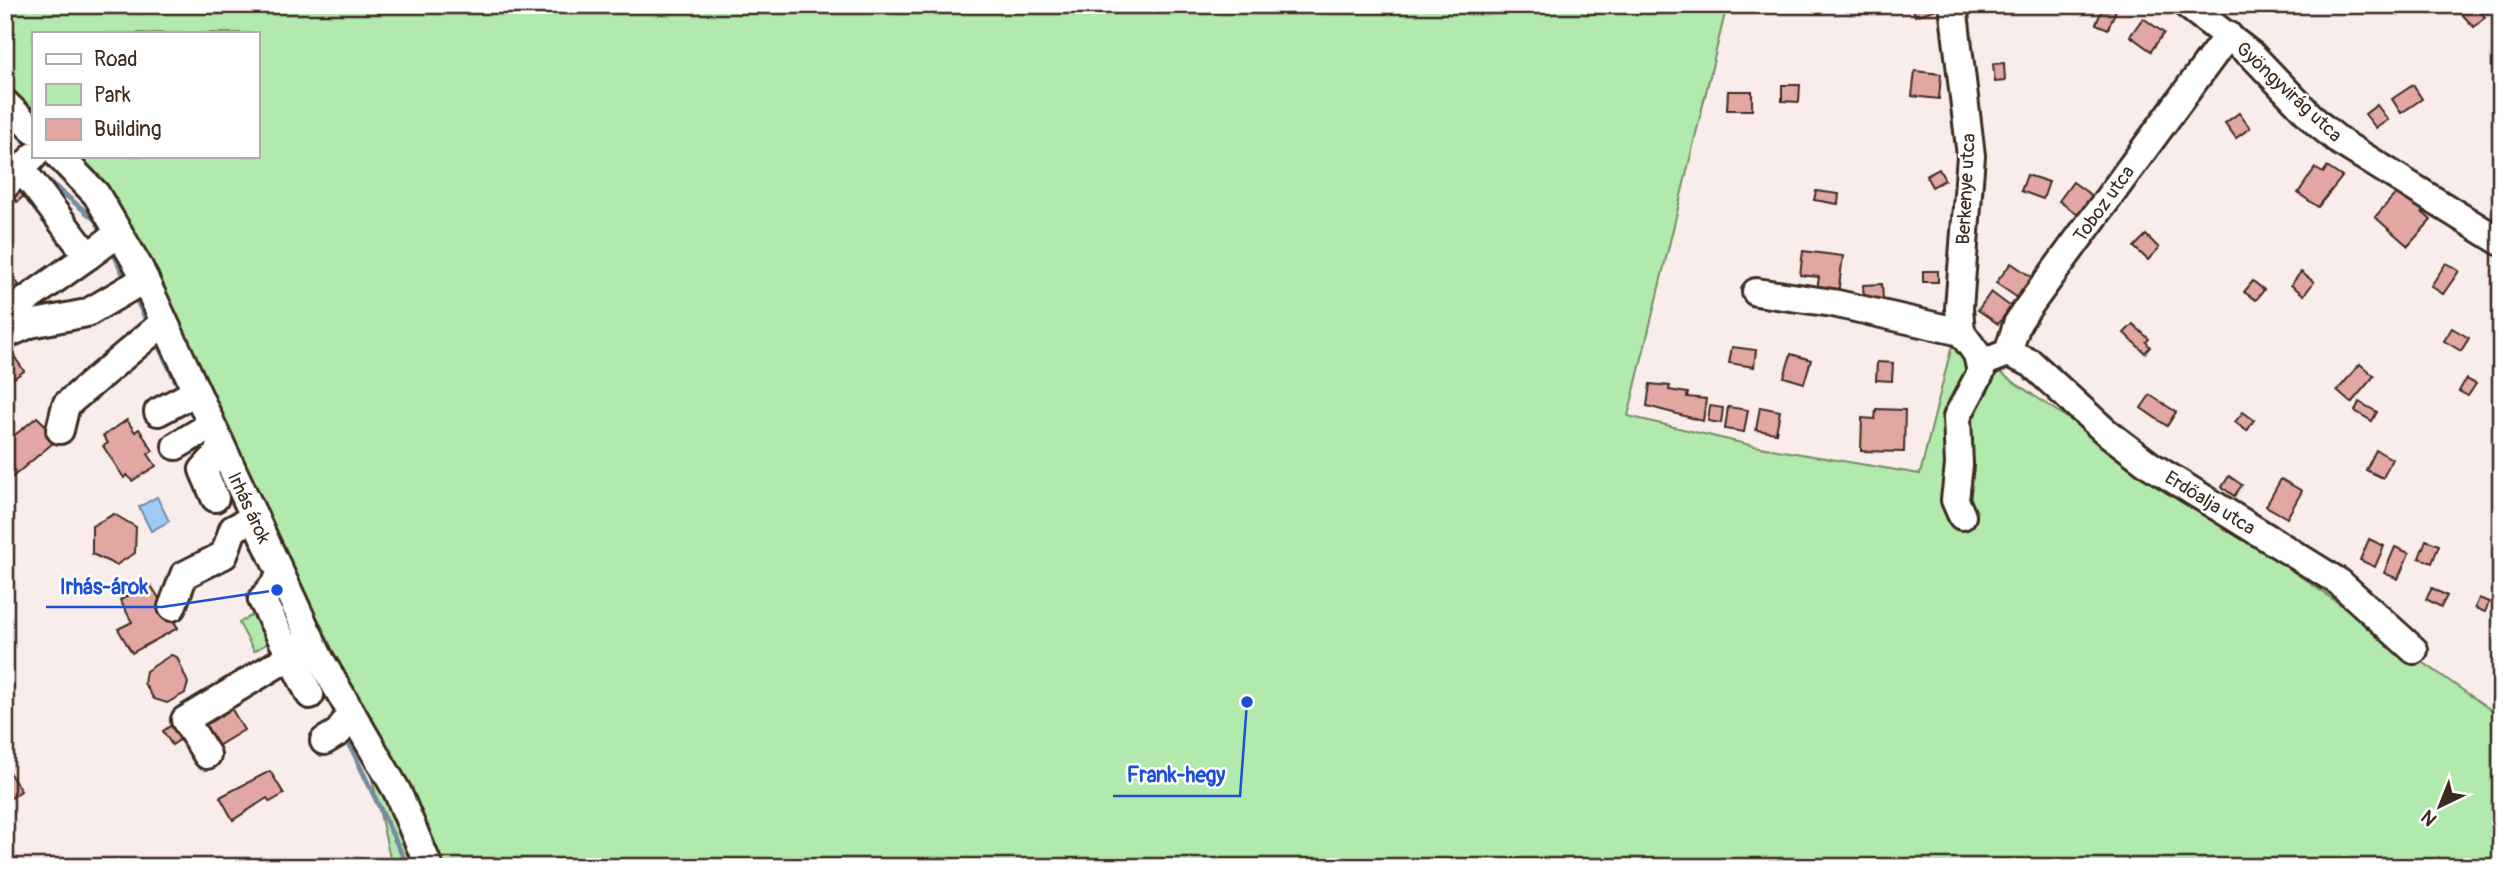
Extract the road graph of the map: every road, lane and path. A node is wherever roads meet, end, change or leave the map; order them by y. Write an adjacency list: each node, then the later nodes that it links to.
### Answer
1 (1953, 5): 15 (street, Berkenye utca)
2 (2187, 5): 3 (street, Gyöngyvirág utca)
3 (2228, 35): 9 (street, Gyöngyvirág utca); 17 (street, Toboz utca)
4 (5, 103): 5 (street)
5 (32, 129)
6 (62, 158): 8 (street, Irhás árok)
7 (21, 171): 10 (street)
8 (119, 233): 10 (street); 11 (street, Irhás árok)
9 (2501, 242)
10 (93, 253): 13 (street)
11 (133, 285): 14 (street, Irhás árok); 16 (street)
12 (1756, 292): 15 (street)
13 (5, 315)
14 (154, 329): 19 (street); 20 (street, Irhás árok)
15 (1961, 332): 18 (street)
16 (5, 335)
17 (2008, 353): 18 (street); 26 (street, Erdőalja utca)
18 (1980, 364): 22 (street)
19 (60, 430)
20 (222, 449): 21 (street); 23 (street, Irhás árok)
21 (215, 498)
22 (1962, 516)
23 (243, 523): 24 (street); 25 (street, Irhás árok)
24 (172, 607)
25 (301, 646): 27 (street); 28 (street); 29 (street, Irhás árok)
26 (2414, 650)
27 (310, 695)
28 (207, 755)
29 (429, 867)

